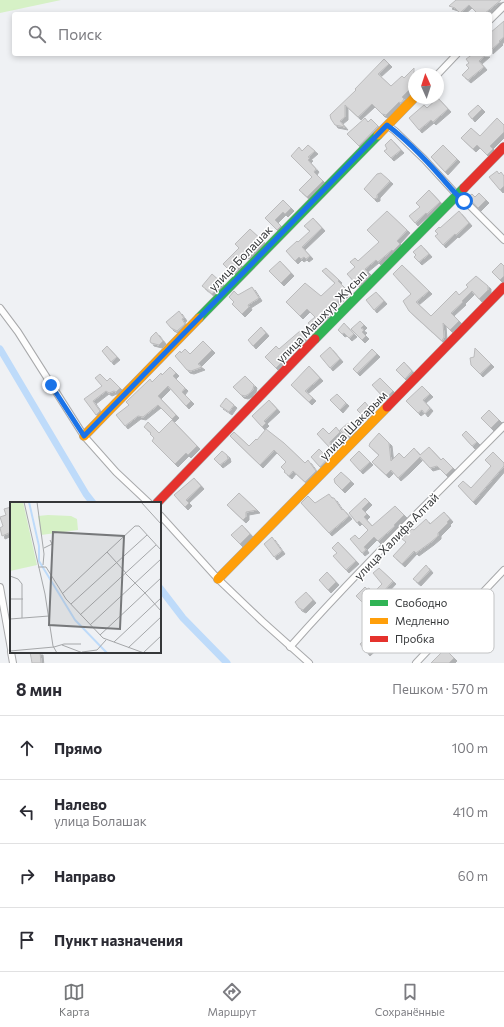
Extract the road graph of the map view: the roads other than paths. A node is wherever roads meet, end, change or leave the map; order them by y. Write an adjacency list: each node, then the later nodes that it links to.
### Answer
1 (504, 6): 2 (street)
2 (492, 18)
3 (455, 56): 4 (street)
4 (444, 68)
5 (408, 104): 6 (street, улица Болашак)
6 (387, 125): 8 (street); 13 (street, улица Болашак)
7 (504, 147): 8 (street, улица Машхур Жусып)
8 (457, 195): 9 (street); 15 (street, улица Машхур Жусып)
9 (504, 240)
10 (504, 287): 18 (street, улица Шакарым)
11 (0, 308): 13 (street)
12 (504, 426): 23 (street, улица Халифа Алтай)
13 (84, 436): 14 (street)
14 (148, 502)
15 (158, 502)
16 (161, 515): 18 (street)
17 (504, 570): 20 (street)
18 (218, 579): 23 (street)
19 (0, 587): 21 (street)
20 (486, 589)
21 (1, 598): 22 (street)
22 (10, 646)
23 (290, 647): 27 (street)
24 (11, 653): 26 (street)
25 (425, 653): 28 (street)
26 (13, 663)
27 (309, 663)
28 (416, 663)

